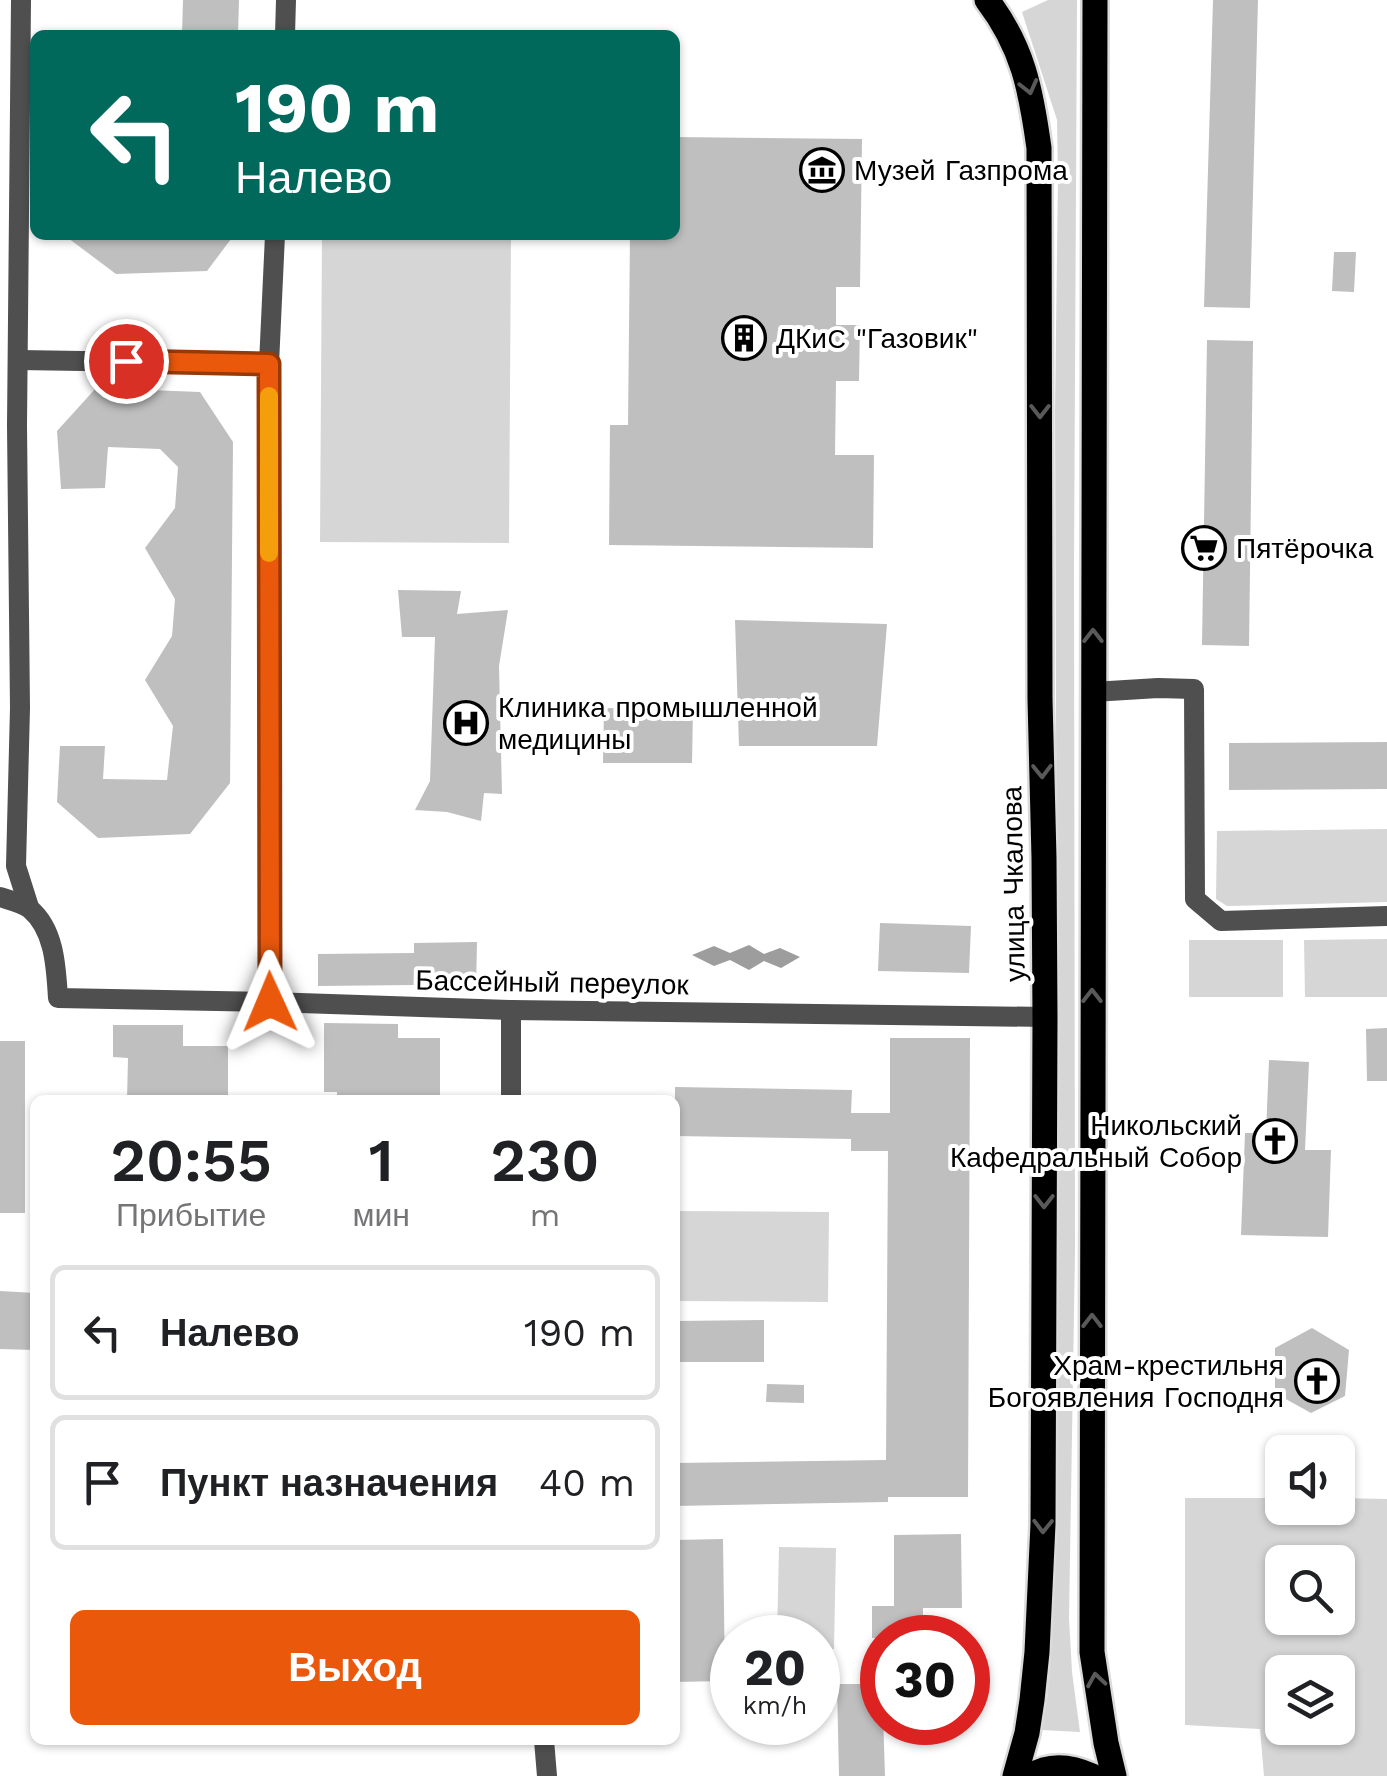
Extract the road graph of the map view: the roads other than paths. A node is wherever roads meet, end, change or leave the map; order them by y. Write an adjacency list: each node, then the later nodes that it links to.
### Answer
1 (21, 0): 7 (street)
2 (286, 0): 5 (street)
3 (986, 0): 16 (main road, улица Чкалова, one-way to 16)
4 (1096, 0): 9 (main road, one-way to 4)
5 (285, 30)
6 (275, 240): 8 (street)
7 (19, 360): 8 (street); 10 (street)
8 (269, 364): 14 (street)
9 (1093, 692): 13 (street); 23 (main road, one-way to 9)
10 (8, 871): 12 (street)
11 (0, 898): 12 (street)
12 (29, 907): 14 (street, Бассейный переулок)
13 (1387, 916)
14 (270, 1002): 15 (street, Бассейный переулок)
15 (511, 1010): 16 (street, Бассейный переулок); 17 (street)
16 (1045, 1017): 20 (main road, улица Чкалова, one-way to 20)
17 (511, 1095)
18 (544, 1745): 19 (street)
19 (546, 1776)
20 (1015, 1776)
21 (1031, 1776): 22 (main road)
22 (1092, 1776)
23 (1114, 1776)

